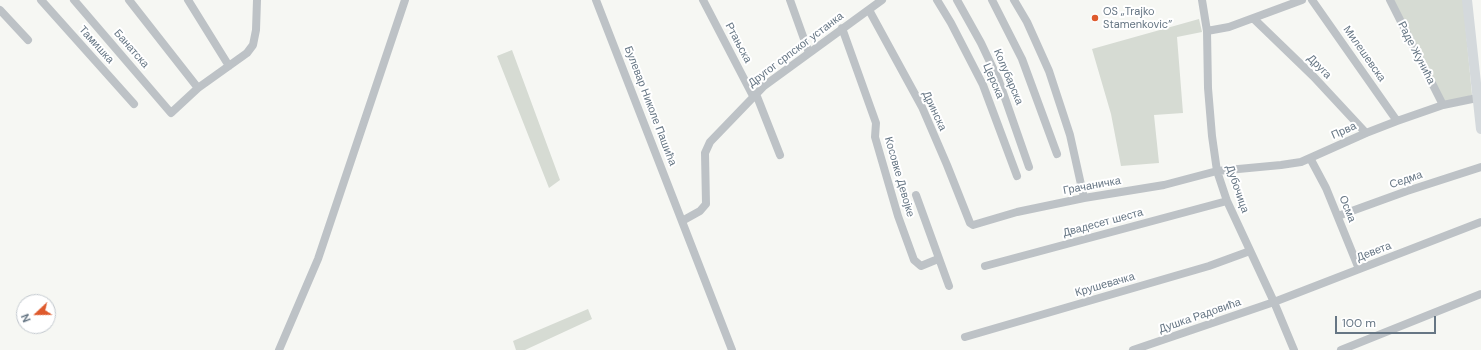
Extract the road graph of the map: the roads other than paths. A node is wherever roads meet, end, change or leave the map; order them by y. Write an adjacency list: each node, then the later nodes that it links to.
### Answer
1 (41, 0): 31 (street, Тамишка)
2 (74, 0): 28 (street, Банатска)
3 (129, 0): 28 (street)
4 (188, 0): 27 (street)
5 (257, 0): 27 (street)
6 (405, 0): 58 (street)
7 (596, 0): 47 (street, Булевар Николе Пашића)
8 (703, 0): 29 (street, Ртањска)
9 (790, 0): 26 (street)
10 (882, 0): 21 (street, Другог српског устанка)
11 (937, 0): 42 (street, Церска)
12 (957, 0): 39 (street, Колубарска)
13 (992, 0): 36 (street)
14 (1014, 0): 44 (street)
15 (1202, 0): 24 (street, Дубочица)
16 (1302, 0): 22 (street)
17 (1312, 0): 33 (street, Милешевска)
18 (1390, 0): 32 (street, Раде Жунића)
19 (1467, 0): 30 (main road)
20 (0, 10): 25 (street)
21 (869, 10): 23 (street, Другог српског устанка); 49 (street, Дринска)
22 (1254, 19): 24 (street); 35 (street, Друга)
23 (842, 28): 26 (street, Другог српског устанка); 51 (street, Косовке Девојке)
24 (1207, 31): 41 (street, Дубочица)
25 (28, 40)
26 (809, 52): 29 (street, Другог српског устанка)
27 (229, 66): 28 (street)
28 (198, 88)
29 (755, 95): 37 (street, Ртањска); 47 (street, Другог српског устанка)
30 (1479, 102): 32 (street, Прва); 34 (main road)
31 (134, 104)
32 (1443, 105): 33 (street, Прва)
33 (1396, 121): 35 (street, Прва)
34 (1481, 129)
35 (1366, 133): 38 (street, Прва)
36 (1057, 154)
37 (780, 155)
38 (1310, 158): 41 (street, Прва); 46 (street, Осма)
39 (1030, 167)
40 (1481, 167): 46 (street, Седма)
41 (1217, 171): 44 (street, Грачаничка); 45 (street, Дубочица)
42 (1017, 176)
43 (916, 195): 51 (street, Косовке Девојке)
44 (1084, 198): 49 (street, Грачаничка)
45 (1227, 201): 50 (street, Дубочица); 52 (street, Двадесет шеста)
46 (1338, 216): 53 (street, Осма)
47 (682, 221): 59 (street, Булевар Николе Пашића)
48 (1481, 222): 53 (street, Девета)
49 (972, 225)
50 (1250, 252): 56 (street, Дубочица); 57 (street, Крушевачка)
51 (938, 259): 54 (street, Косовке Девојке)
52 (985, 266)
53 (1359, 269): 56 (street, Девета)
54 (949, 286)
55 (1481, 294): 62 (street)
56 (1274, 302): 60 (street, Душка Радовића); 61 (street, Дубочица)
57 (965, 337)
58 (279, 350)
59 (732, 350)
60 (1133, 350)
61 (1294, 350)
62 (1341, 350)

